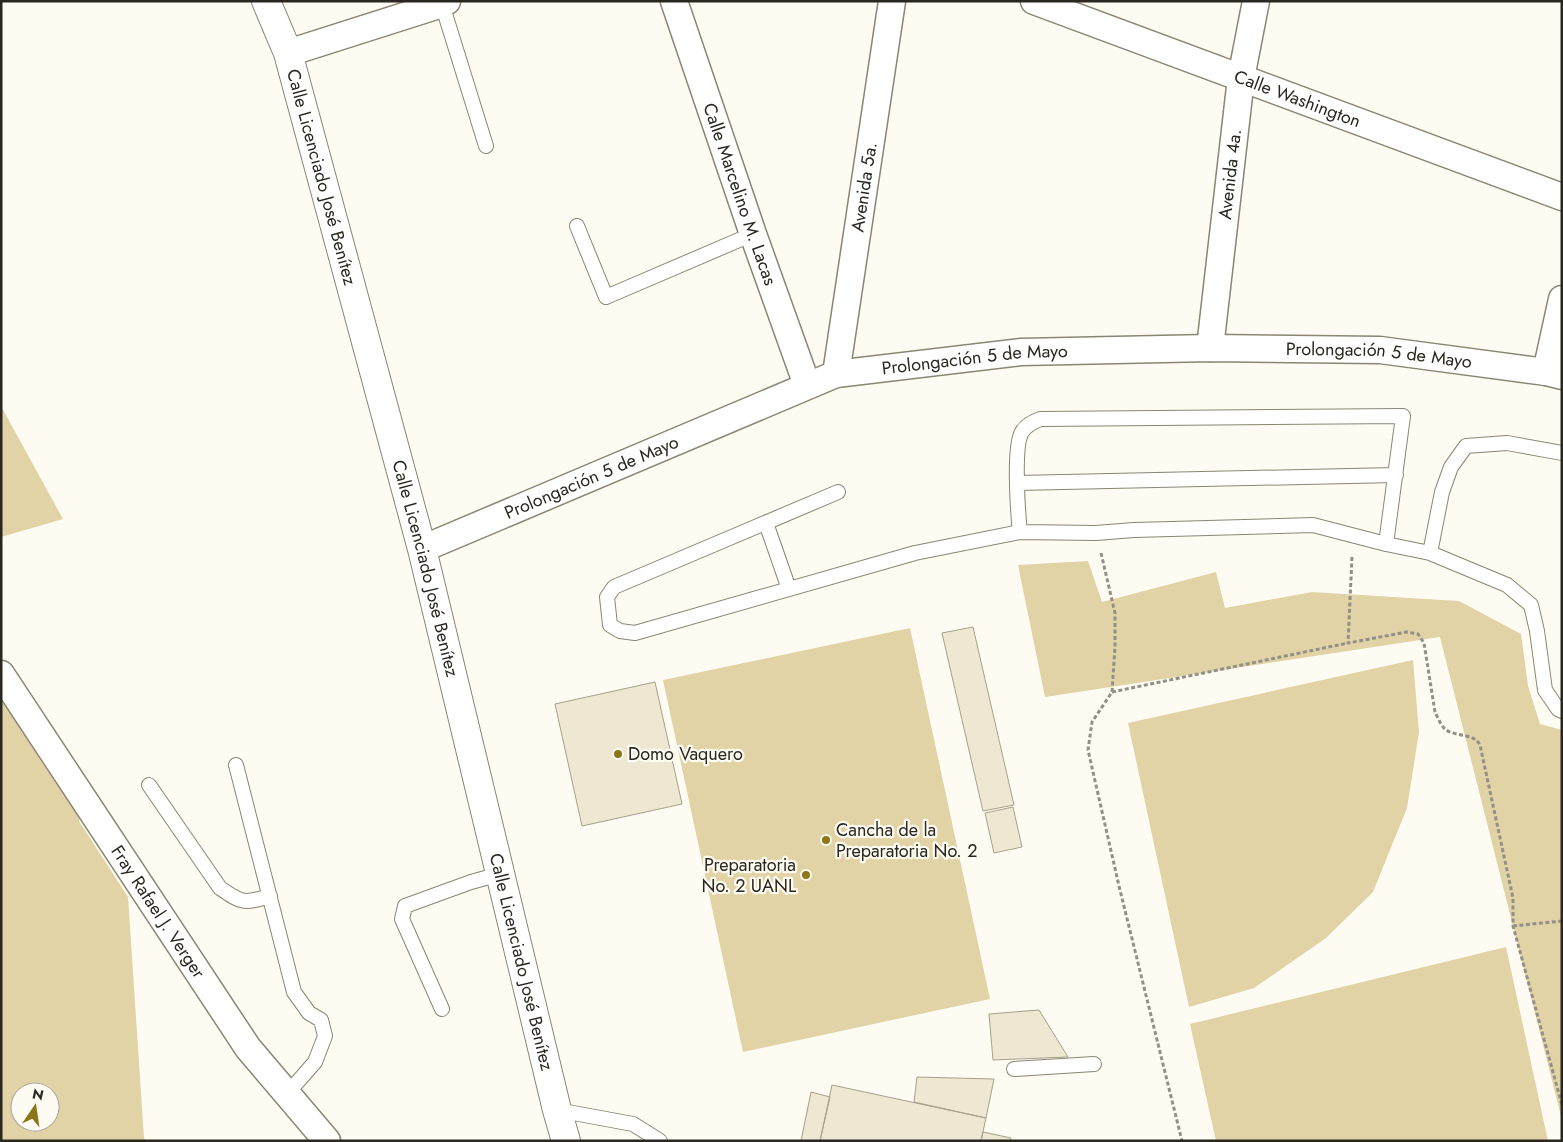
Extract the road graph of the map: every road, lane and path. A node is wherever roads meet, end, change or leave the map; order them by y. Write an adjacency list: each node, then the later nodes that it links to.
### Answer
1 (266, 1): 7 (street, Calle Licenciado José Benítez)
2 (674, 1): 12 (street, Calle Marcelino M. Lacas)
3 (892, 1): 15 (street, Avenida 5a.)
4 (1034, 1): 8 (street, Calle Washington)
5 (1256, 1): 8 (street, Avenida 4a.)
6 (444, 3): 7 (street); 9 (lane)
7 (288, 52): 27 (street, Calle Licenciado José Benítez)
8 (1241, 78): 10 (street, Calle Washington); 14 (street, Avenida 4a.)
9 (486, 146)
10 (1562, 197)
11 (577, 226): 12 (lane)
12 (753, 234): 17 (street, Calle Marcelino M. Lacas)
13 (1562, 300): 16 (street)
14 (1210, 348): 15 (street, Prolongación 5 de Mayo); 16 (street, Prolongación 5 de Mayo)
15 (836, 374): 17 (street, Prolongación 5 de Mayo)
16 (1554, 374)
17 (807, 386): 27 (street, Prolongación 5 de Mayo)
18 (1562, 453): 28 (lane)
19 (1396, 475): 20 (lane); 20 (lane); 26 (lane)
20 (1017, 483): 23 (lane)
21 (838, 492): 22 (lane)
22 (766, 523): 29 (lane); 29 (lane)
23 (1020, 532): 24 (lane); 29 (lane)
24 (1096, 533): 25 (lane); 32 (path)
25 (1353, 535): 26 (lane); 30 (path)
26 (1386, 544): 28 (lane)
27 (422, 549): 36 (street, Calle Licenciado José Benítez)
28 (1430, 553): 33 (lane)
29 (789, 589)
30 (1348, 643): 32 (path); 39 (path)
31 (1, 674): 43 (street, Fray Rafael J. Verger)
32 (1112, 692): 49 (path)
33 (1562, 711)
34 (236, 765): 37 (lane)
35 (149, 785): 37 (lane)
36 (500, 874): 40 (lane); 45 (street, Calle Licenciado José Benítez)
37 (270, 896): 43 (lane)
38 (1562, 921): 39 (path)
39 (1513, 926): 44 (path)
40 (442, 1008)
41 (1094, 1064): 42 (lane)
42 (1014, 1068)
43 (287, 1094): 46 (street, Fray Rafael J. Verger)
44 (1562, 1105)
45 (556, 1110): 47 (street, Calle Licenciado José Benítez); 48 (lane)
46 (327, 1141)
47 (566, 1141)
48 (660, 1141)
49 (1182, 1141)

